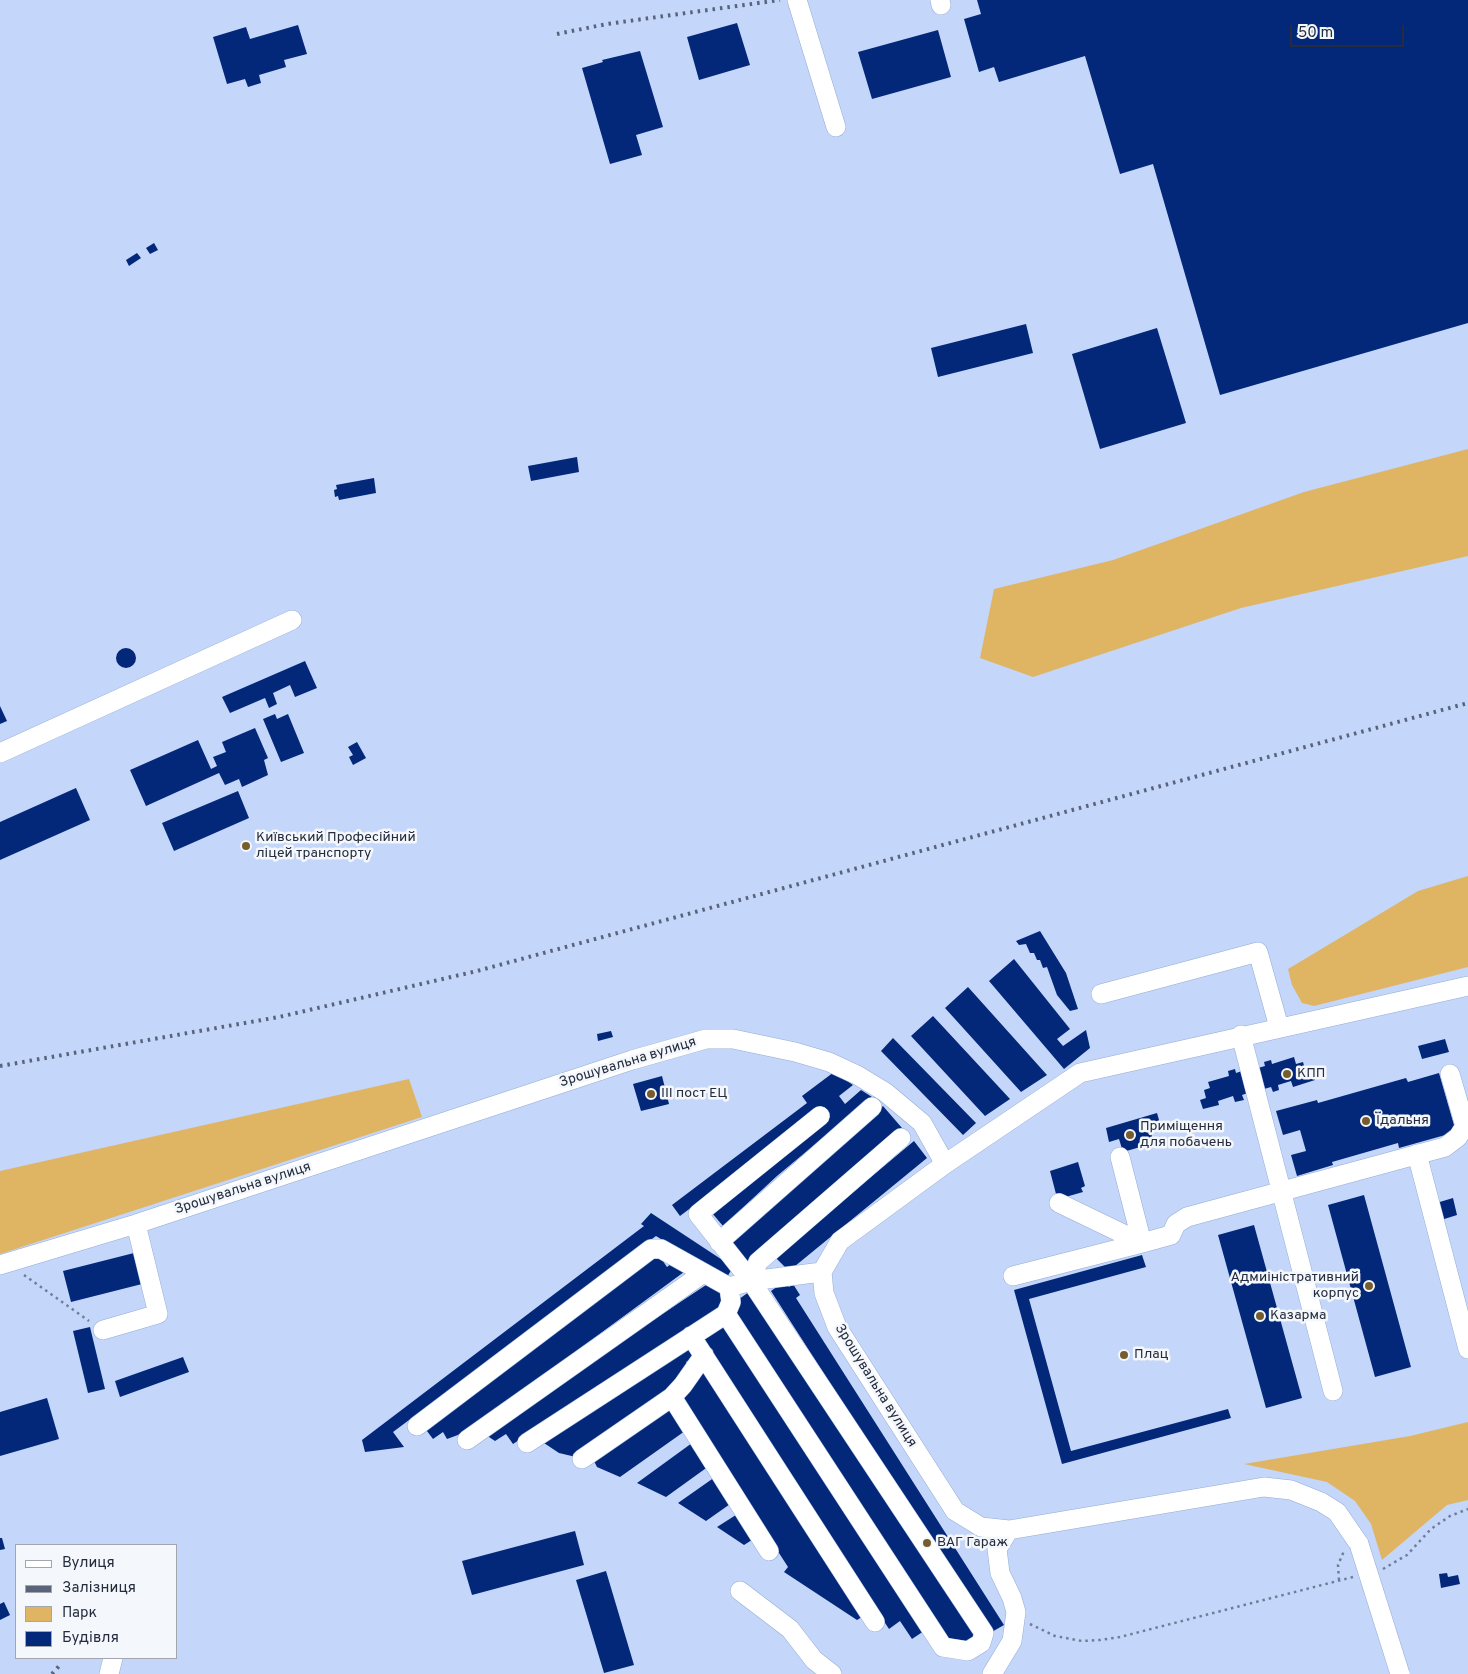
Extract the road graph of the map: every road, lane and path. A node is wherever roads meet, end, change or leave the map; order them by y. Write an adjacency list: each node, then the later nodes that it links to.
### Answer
1 (797, 0): 2 (street)
2 (836, 127)
3 (292, 620): 4 (street)
4 (0, 753)
5 (1468, 986): 7 (street)
6 (1101, 994): 7 (street)
7 (1279, 1027): 8 (street)
8 (1241, 1035): 15 (street); 16 (street)
9 (1450, 1074): 13 (street)
10 (872, 1107): 19 (street)
11 (820, 1116): 19 (street)
12 (901, 1138): 25 (street)
13 (1417, 1154): 16 (street); 30 (street)
14 (1120, 1158): 20 (street)
15 (944, 1164): 18 (street, Зрошувальна вулиця); 22 (street)
16 (1282, 1191): 20 (street); 32 (street)
17 (1059, 1203): 20 (street)
18 (136, 1224): 21 (street, Зрошувальна вулиця); 28 (street)
19 (719, 1242): 25 (street)
20 (1142, 1243): 24 (street)
21 (3, 1264): 28 (path)
22 (822, 1272): 25 (street); 39 (street, Зрошувальна вулиця)
23 (702, 1274): 26 (street); 34 (street); 35 (street)
24 (1014, 1276)
25 (751, 1281): 26 (street); 27 (street)
26 (730, 1287): 27 (street)
27 (726, 1314): 29 (street)
28 (103, 1330)
29 (692, 1336): 31 (street); 36 (street)
30 (1468, 1349)
31 (704, 1355): 33 (street); 47 (street)
32 (1333, 1391)
33 (672, 1397): 37 (street); 40 (street)
34 (417, 1426)
35 (467, 1440)
36 (527, 1443)
37 (582, 1459)
38 (1468, 1509): 42 (path)
39 (1009, 1530): 46 (street); 52 (street, Зрошувальна вулиця, bridge)
40 (769, 1551)
41 (1338, 1565): 44 (path)
42 (1381, 1569)
43 (1356, 1576): 44 (path)
44 (1339, 1580): 46 (path)
45 (740, 1590): 50 (street)
46 (1016, 1612): 51 (street)
47 (876, 1622)
48 (113, 1659): 49 (street)
49 (109, 1674)
50 (832, 1674)
51 (992, 1674)
52 (1400, 1674)

